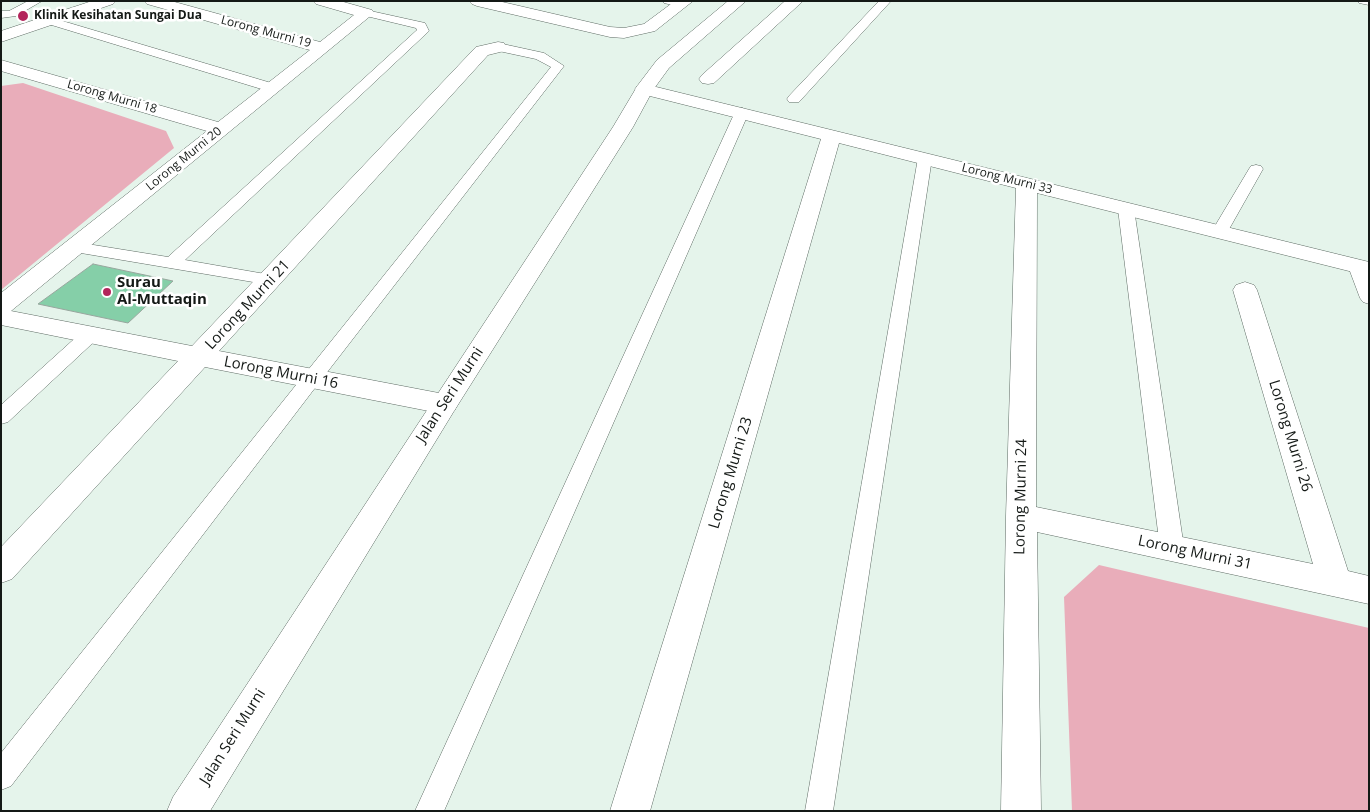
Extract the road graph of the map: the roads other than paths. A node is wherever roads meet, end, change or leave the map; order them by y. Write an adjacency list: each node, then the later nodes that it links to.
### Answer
1 (37, 1): 13 (lane)
2 (108, 1): 14 (street)
3 (152, 1): 17 (street, Lorong Murni 19)
4 (321, 1): 12 (street)
5 (476, 1): 10 (street)
6 (738, 1): 21 (street, Jalan Seri Murni)
7 (795, 1): 19 (street)
8 (886, 1): 22 (lane)
9 (1363, 1): 11 (lane)
10 (678, 2)
11 (1369, 2)
12 (366, 12): 17 (street, Lorong Murni 20); 32 (lane)
13 (1, 15)
14 (49, 21): 15 (street); 20 (lane)
15 (1, 37)
16 (498, 47): 34 (street, Lorong Murni 21); 41 (lane)
17 (323, 48): 20 (street, Lorong Murni 20)
18 (4, 69): 24 (street, Lorong Murni 18)
19 (708, 79)
20 (273, 88): 24 (street, Lorong Murni 20)
21 (644, 89): 23 (street, Lorong Murni 33); 42 (street, Jalan Seri Murni)
22 (794, 99)
23 (742, 112): 25 (street, Lorong Murni 33); 51 (lane)
24 (222, 129): 31 (street, Lorong Murni 20)
25 (832, 135): 26 (street, Lorong Murni 33); 52 (street, Lorong Murni 23)
26 (925, 158): 28 (street, Lorong Murni 33); 53 (lane)
27 (1256, 168): 30 (lane)
28 (1027, 184): 29 (street, Lorong Murni 33); 44 (street, Lorong Murni 24)
29 (1126, 209): 30 (street, Lorong Murni 33); 45 (lane)
30 (1220, 231): 33 (street, Lorong Murni 33)
31 (75, 247): 32 (lane); 37 (street, Lorong Murni 20)
32 (172, 264): 34 (lane)
33 (1362, 268): 36 (lane)
34 (272, 280): 40 (street, Lorong Murni 21)
35 (1245, 290): 47 (street, Lorong Murni 26)
36 (1369, 298)
37 (1, 306)
38 (1, 317): 39 (street, Lorong Murni 16)
39 (90, 335): 40 (street, Lorong Murni 16); 43 (lane)
40 (200, 357): 41 (street, Lorong Murni 16); 46 (street, Lorong Murni 21)
41 (310, 379): 42 (street, Lorong Murni 16); 49 (lane)
42 (444, 404): 50 (street, Jalan Seri Murni)
43 (1, 417)
44 (1021, 516): 45 (street, Lorong Murni 31); 54 (street, Lorong Murni 24)
45 (1172, 548): 47 (street, Lorong Murni 31)
46 (1, 569)
47 (1335, 583): 48 (street, Lorong Murni 31)
48 (1369, 590)
49 (1, 776)
50 (187, 811)
51 (429, 811)
52 (630, 811)
53 (818, 811)
54 (1021, 811)

